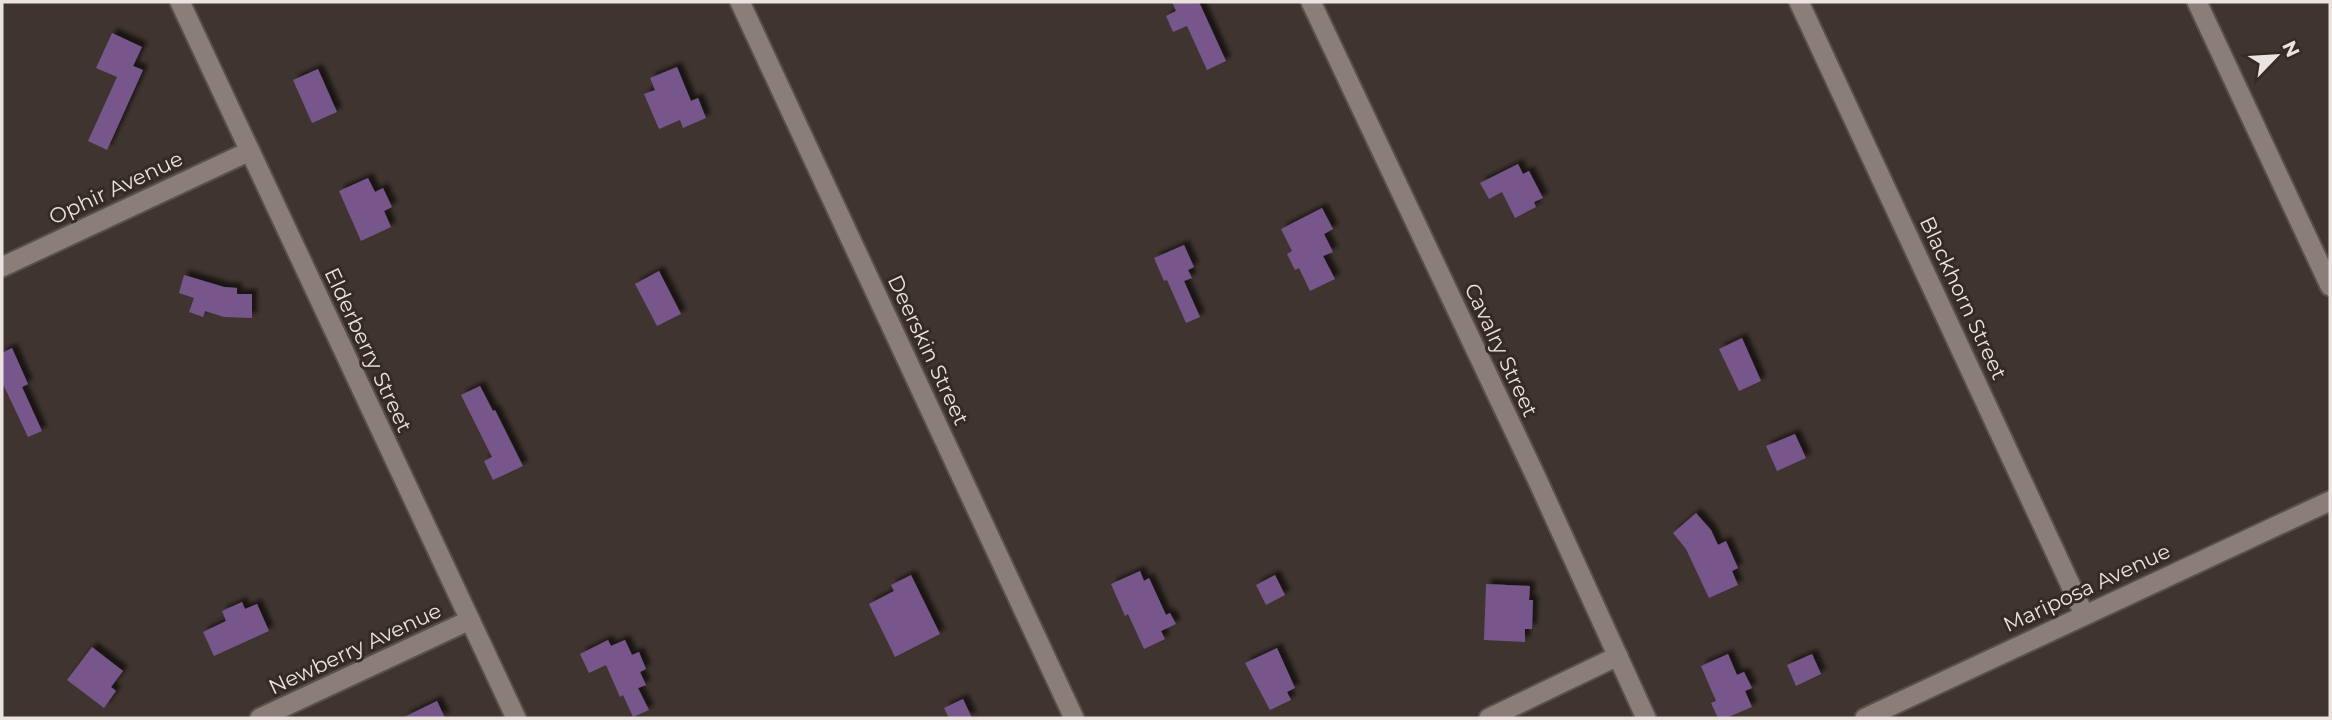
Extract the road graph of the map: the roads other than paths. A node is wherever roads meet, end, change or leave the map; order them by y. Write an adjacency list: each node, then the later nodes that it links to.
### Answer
1 (180, 2): 6 (street, Elderberry Street)
2 (740, 2): 15 (street, Deerskin Street)
3 (1311, 2): 12 (street, Cavalry Street)
4 (1800, 2): 10 (street, Blackhorn Street)
5 (2197, 2): 8 (street)
6 (250, 151): 7 (street, Ophir Avenue); 11 (street, Elderberry Street)
7 (2, 267)
8 (2330, 286)
9 (2330, 501): 10 (street, Mariposa Avenue)
10 (2084, 614): 18 (street, Mariposa Avenue)
11 (470, 620): 13 (street, Newberry Avenue); 14 (street, Elderberry Street)
12 (1618, 656): 16 (street); 17 (street, Cavalry Street)
13 (260, 718)
14 (516, 718)
15 (1074, 718)
16 (1489, 718)
17 (1646, 718)
18 (1865, 718)

